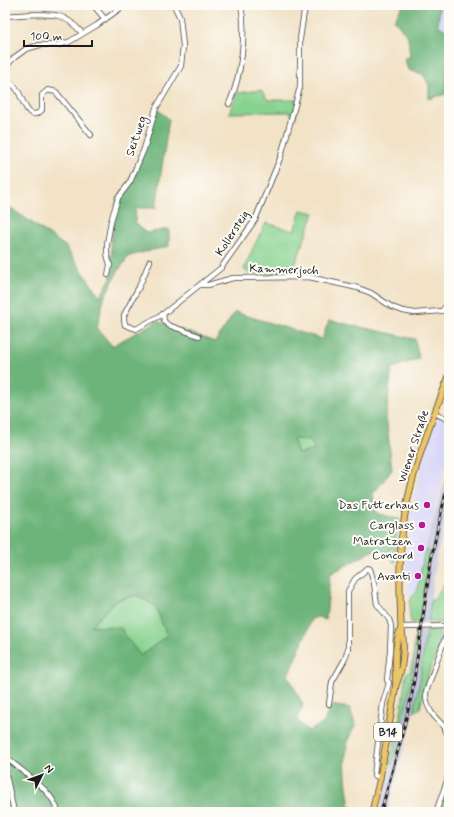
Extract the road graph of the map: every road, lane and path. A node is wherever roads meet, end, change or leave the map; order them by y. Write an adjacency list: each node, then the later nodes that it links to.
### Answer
1 (93, 5): 7 (street)
2 (125, 5): 7 (street)
3 (174, 5): 14 (street, Seitweg)
4 (241, 5): 11 (street)
5 (305, 5): 15 (street, Kollersteig)
6 (5, 16): 8 (street)
7 (105, 19): 8 (street)
8 (82, 33): 9 (street)
9 (5, 66)
10 (5, 77): 12 (street)
11 (229, 104)
12 (91, 135)
13 (150, 260): 17 (street, Kollersteig)
14 (108, 274)
15 (200, 285): 16 (street, Kammerjoch); 17 (street, Kollersteig)
16 (449, 298)
17 (163, 314): 18 (street)
18 (199, 336)
19 (449, 376): 20 (main road, Wiener Straße / B14)
20 (435, 413): 21 (street); 22 (main road, Wiener Straße / B14)
21 (449, 420)
22 (401, 627): 23 (street); 25 (main road, B14)
23 (449, 627): 27 (street)
24 (389, 683): 25 (street); 26 (street); 33 (street)
25 (396, 685): 33 (main road, B14)
26 (329, 704)
27 (443, 725): 28 (street); 29 (street)
28 (449, 731)
29 (449, 737)
30 (5, 756): 35 (street)
31 (5, 770): 34 (street)
32 (449, 775): 37 (street)
33 (380, 778): 36 (main road, B14)
34 (14, 812)
35 (58, 812)
36 (372, 812)
37 (436, 812)

